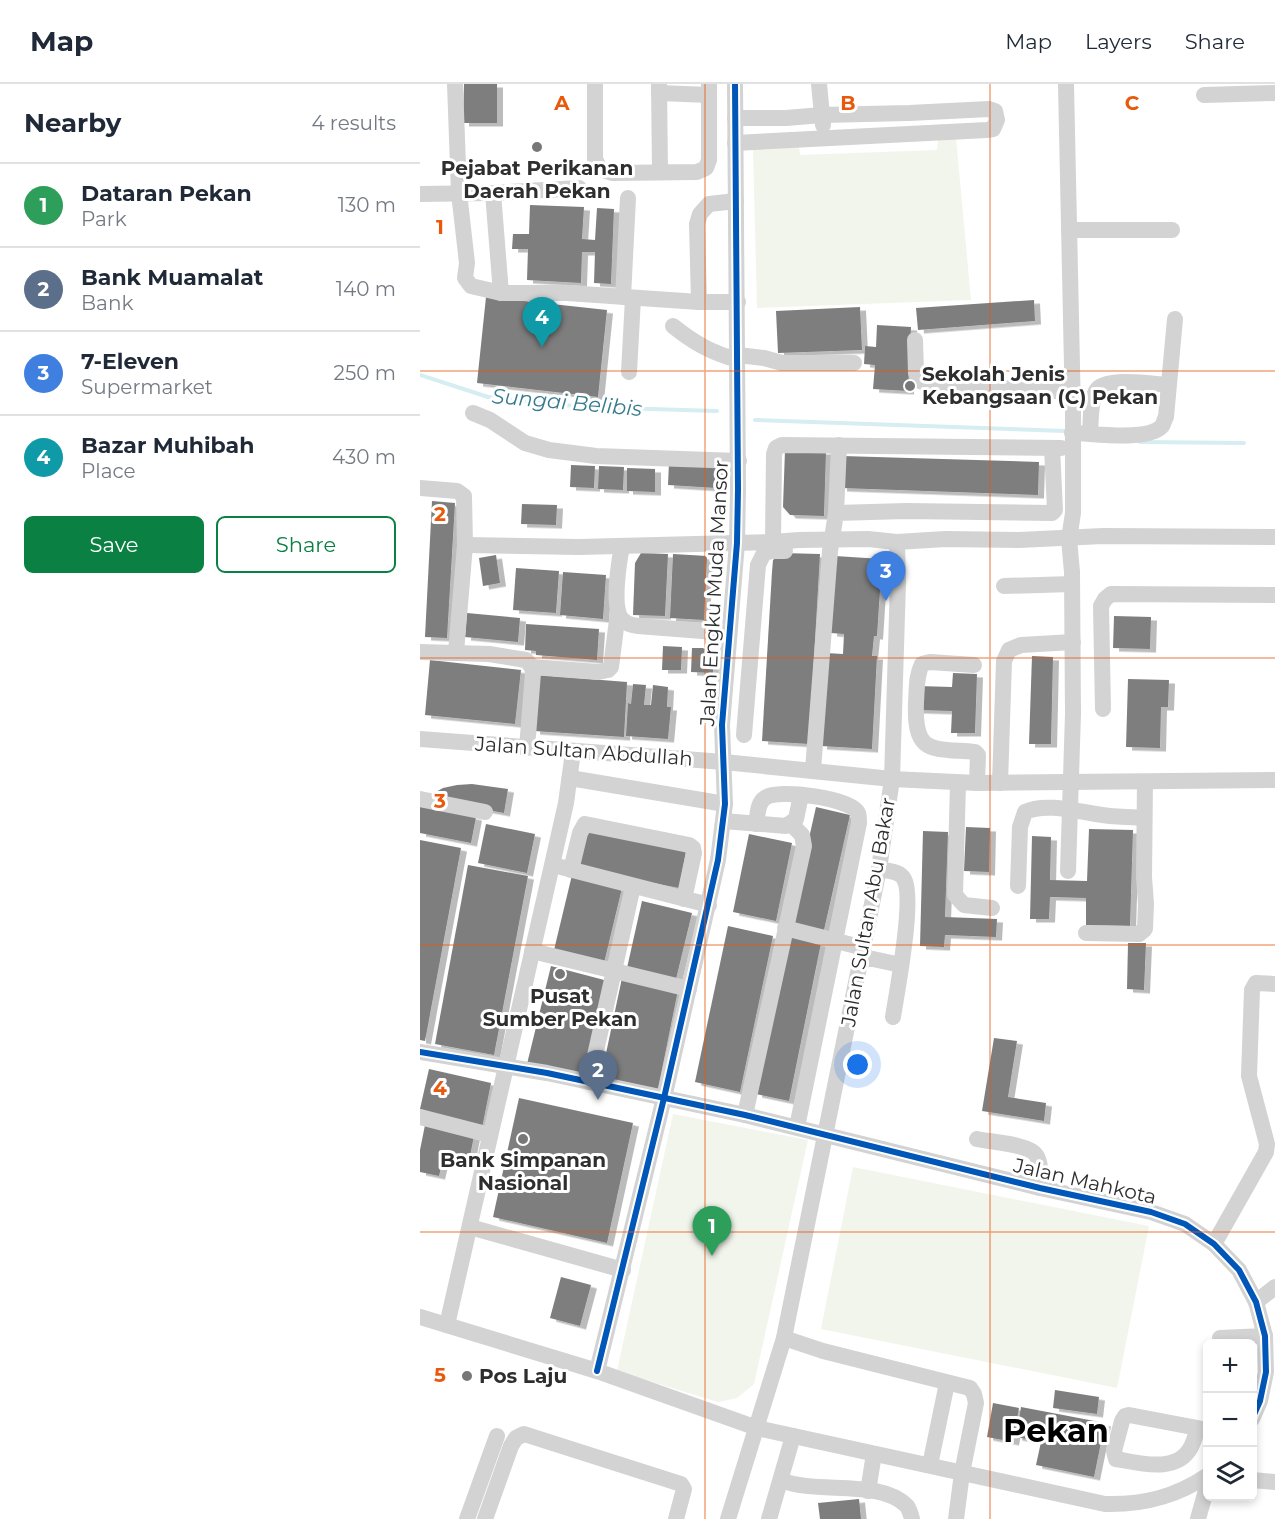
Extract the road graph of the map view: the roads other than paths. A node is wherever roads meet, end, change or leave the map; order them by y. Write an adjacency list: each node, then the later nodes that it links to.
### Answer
1 (455, 84): 16 (street)
2 (595, 84): 14 (street)
3 (735, 84): 11 (street, Jalan Engku Muda Mansor)
4 (819, 84): 10 (street)
5 (1066, 84): 21 (street)
6 (659, 89): 7 (street); 14 (street)
7 (709, 90): 14 (street)
8 (1275, 93): 9 (street)
9 (1204, 95)
10 (822, 114): 11 (street); 12 (street); 12 (street)
11 (735, 118): 13 (street, Jalan Engku Muda Mansor)
12 (824, 138): 13 (street)
13 (735, 142): 20 (street, Jalan Engku Muda Mansor)
14 (660, 172)
15 (579, 188): 17 (street)
16 (459, 193): 17 (street); 18 (street); 23 (street)
17 (493, 193): 23 (street)
18 (420, 194)
19 (628, 198): 24 (street)
20 (736, 201): 25 (street); 26 (street, Jalan Engku Muda Mansor)
21 (1069, 230): 22 (street); 34 (street)
22 (1172, 230)
23 (501, 293): 24 (street)
24 (628, 297): 25 (street); 32 (street)
25 (699, 302): 26 (street)
26 (738, 302): 30 (street, Jalan Engku Muda Mansor)
27 (1175, 319): 33 (street)
28 (673, 326): 30 (street)
29 (915, 340): 34 (street)
30 (738, 358): 31 (street); 39 (street, Jalan Engku Muda Mansor)
31 (854, 363)
32 (629, 372)
33 (1168, 385): 36 (street); 36 (street)
34 (1072, 392): 36 (street)
35 (473, 413): 39 (street)
36 (1078, 438): 38 (street); 43 (street)
37 (839, 445): 38 (street); 41 (street); 44 (street)
38 (1052, 448): 41 (street)
39 (739, 461): 46 (street, Jalan Engku Muda Mansor)
40 (420, 488): 47 (street)
41 (836, 513): 48 (street)
42 (1275, 537): 43 (street)
43 (1069, 539): 45 (street); 50 (street)
44 (773, 542): 46 (street); 48 (street)
45 (897, 542): 48 (street); 74 (street, Jalan Sultan Abu Bakar)
46 (737, 543): 49 (street); 52 (street, Jalan Engku Muda Mansor)
47 (465, 545): 49 (street); 59 (street)
48 (831, 545): 53 (street); 72 (street)
49 (622, 546): 55 (street)
50 (1072, 584): 51 (street); 57 (street)
51 (1004, 586)
52 (733, 590): 53 (street); 56 (street, Jalan Engku Muda Mansor)
53 (755, 591): 65 (street)
54 (1275, 595): 62 (street)
55 (618, 612): 56 (street); 63 (street)
56 (728, 633): 64 (street, Jalan Engku Muda Mansor)
57 (1073, 642): 61 (street); 80 (street)
58 (420, 652): 59 (street)
59 (456, 652): 63 (street)
60 (974, 665): 79 (street)
61 (1073, 666): 62 (street); 76 (street)
62 (1101, 666): 66 (street)
63 (532, 667): 69 (street)
64 (723, 697): 65 (street); 71 (street, Jalan Engku Muda Mansor)
65 (746, 698): 67 (street)
66 (1103, 709)
67 (744, 735)
68 (420, 739): 69 (street, Jalan Sultan Abdullah)
69 (527, 748): 70 (street, Jalan Sultan Abdullah)
70 (573, 752): 71 (street, Jalan Sultan Abdullah); 73 (street)
71 (724, 762): 72 (street, Jalan Sultan Abdullah); 83 (street, Jalan Engku Muda Mansor)
72 (813, 770): 74 (street, Jalan Sultan Abdullah)
73 (570, 778): 83 (street); 90 (street)
74 (892, 779): 78 (street, Jalan Sultan Abdullah); 91 (street, Jalan Sultan Abu Bakar)
75 (1275, 780): 77 (street, Jalan Sultan Abdullah)
76 (1072, 782): 77 (street, Jalan Sultan Abdullah); 80 (street, Jalan Sultan Abdullah); 85 (street)
77 (1145, 782): 86 (street)
78 (958, 783): 79 (street, Jalan Sultan Abdullah); 98 (street)
79 (978, 783): 80 (street, Jalan Sultan Abdullah)
80 (1000, 783)
81 (801, 795): 88 (street); 89 (street); 101 (street)
82 (420, 799): 84 (street)
83 (725, 804): 87 (street, Jalan Engku Muda Mansor)
84 (485, 812)
85 (1072, 812): 86 (street); 93 (street); 95 (street)
86 (1144, 818): 100 (street)
87 (723, 821): 88 (street); 97 (street, Jalan Engku Muda Mansor)
88 (756, 824): 89 (street)
89 (791, 824): 99 (street)
90 (552, 865): 92 (street); 102 (street)
91 (879, 869): 103 (street, Jalan Sultan Abu Bakar); 104 (street)
92 (571, 870): 94 (street); 96 (street)
93 (1068, 871)
94 (633, 886): 96 (street); 105 (street)
95 (1018, 886)
96 (684, 899): 97 (street)
97 (709, 905): 107 (street, Jalan Engku Muda Mansor)
98 (992, 908)
99 (785, 928): 101 (street); 113 (street)
100 (1086, 933)
101 (836, 941): 103 (street); 115 (street)
102 (532, 951): 105 (street); 110 (street)
103 (863, 953): 104 (street); 117 (street, Jalan Sultan Abu Bakar)
104 (901, 965): 108 (street)
105 (614, 971): 107 (street); 111 (street)
106 (1275, 984): 121 (street)
107 (689, 989): 112 (street, Jalan Engku Muda Mansor)
108 (893, 1017)
109 (420, 1052): 110 (street, Jalan Mahkota)
110 (506, 1066): 111 (street, Jalan Mahkota); 116 (street)
111 (589, 1082): 112 (street, Jalan Mahkota)
112 (664, 1098): 113 (street, Jalan Mahkota); 122 (street, Jalan Engku Muda Mansor)
113 (745, 1115): 115 (street, Jalan Mahkota)
114 (420, 1117): 116 (street)
115 (797, 1127): 117 (street, Jalan Mahkota)
116 (490, 1134): 120 (street)
117 (825, 1136): 119 (street, Jalan Mahkota); 128 (street, Jalan Sultan Abu Bakar)
118 (977, 1139): 119 (street)
119 (1040, 1188): 121 (street, Jalan Mahkota)
120 (470, 1227): 122 (street); 126 (street)
121 (1214, 1244): 124 (street, Jalan Mahkota)
122 (623, 1270): 130 (street, Jalan Engku Muda Mansor)
123 (1275, 1287): 124 (street)
124 (1256, 1302): 127 (street, Jalan Mahkota)
125 (420, 1317): 126 (street)
126 (447, 1325): 130 (street)
127 (1265, 1336): 129 (street); 131 (street, Jalan Mahkota)
128 (784, 1338): 132 (street); 134 (street, Jalan Sultan Abu Bakar)
129 (1220, 1338)
130 (597, 1371): 134 (street)
131 (1270, 1371): 133 (street, Jalan Mahkota)
132 (947, 1383): 139 (street); 140 (street)
133 (1257, 1408)
134 (757, 1428): 137 (street); 150 (street, Jalan Sultan Abu Bakar)
135 (1203, 1429): 135 (street)
136 (497, 1436): 147 (street)
137 (793, 1436): 138 (street); 142 (street)
138 (880, 1455): 139 (street); 145 (street)
139 (930, 1465): 140 (street)
140 (962, 1473): 141 (street); 153 (street)
141 (1203, 1478)
142 (782, 1480): 145 (street); 151 (street)
143 (1257, 1480): 144 (street)
144 (1275, 1482)
145 (874, 1492): 152 (street)
146 (1203, 1501): 154 (street)
147 (467, 1519)
148 (485, 1519): 149 (street)
149 (676, 1519)
150 (729, 1519)
151 (769, 1519)
152 (912, 1519)
153 (956, 1519)
154 (1198, 1519)

